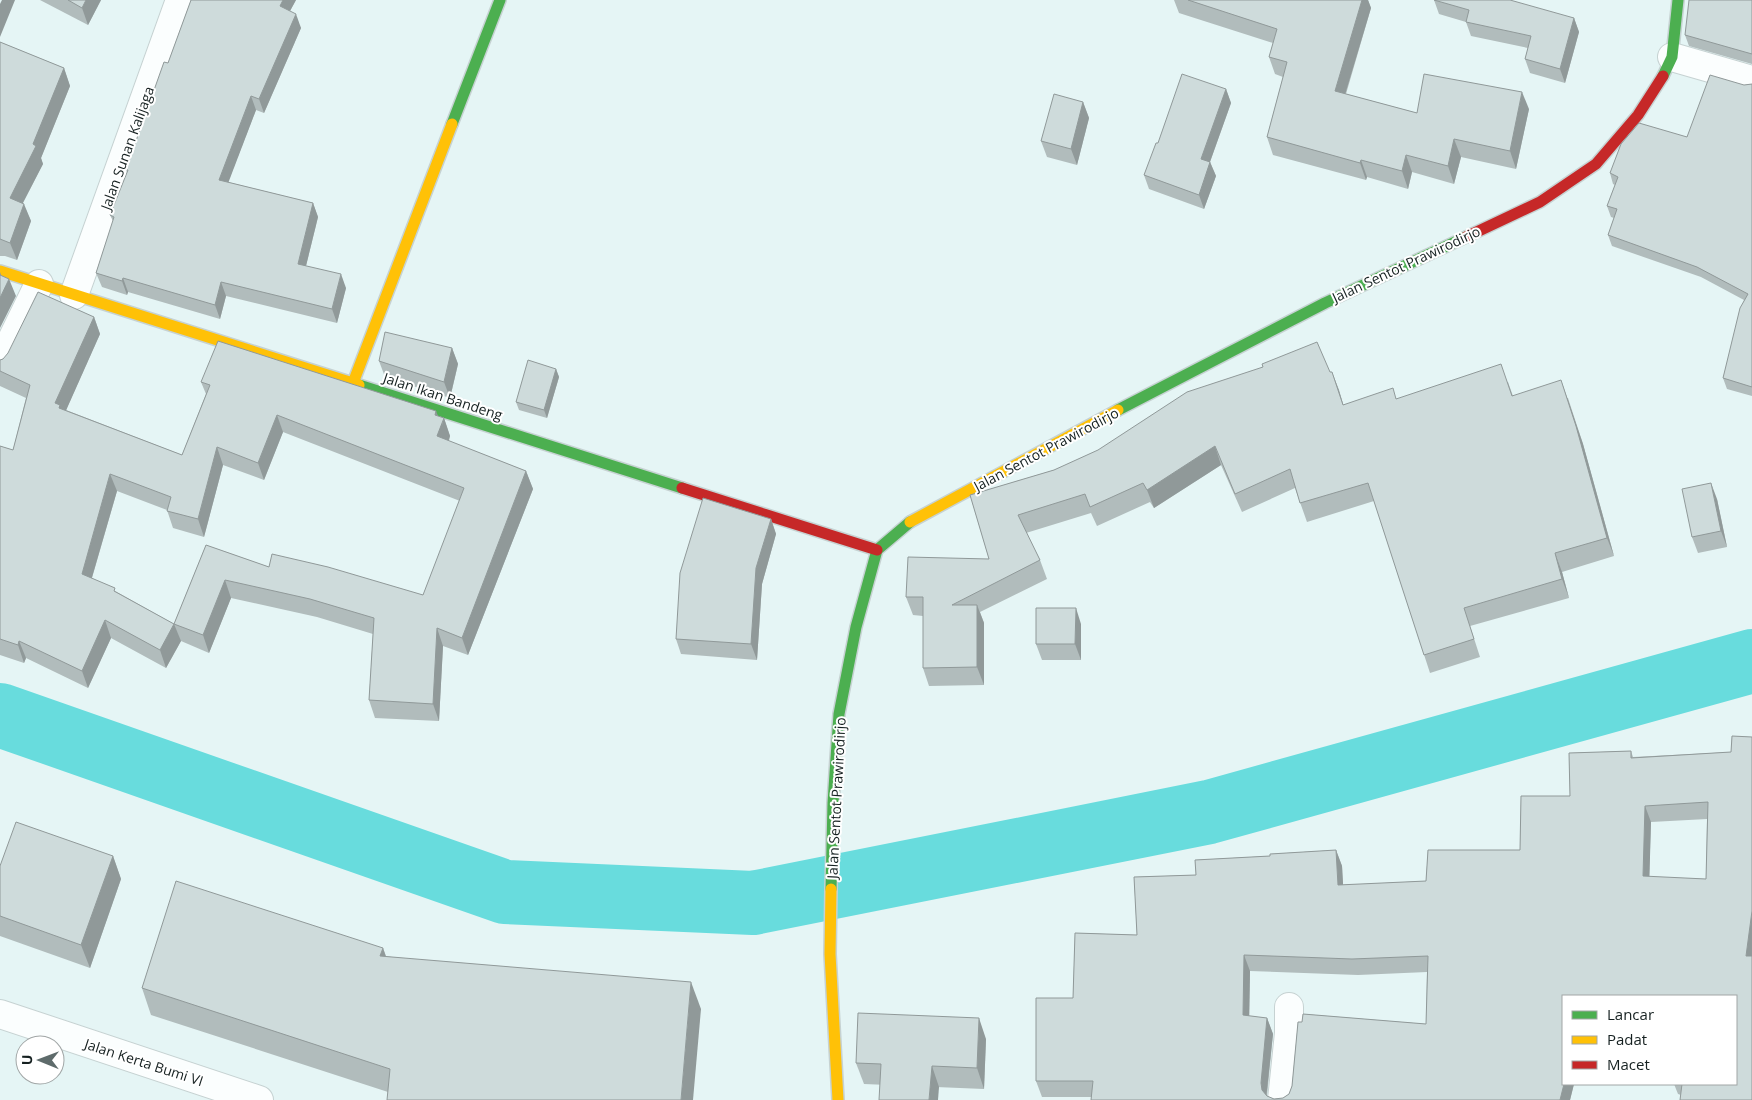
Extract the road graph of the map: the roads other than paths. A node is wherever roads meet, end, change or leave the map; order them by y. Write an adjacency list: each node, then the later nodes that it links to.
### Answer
1 (180, 0): 8 (street, Jalan Sunan Kalijaga)
2 (500, 0): 10 (street)
3 (1678, 0): 4 (street, Jalan Sentot Prawirodirjo)
4 (1672, 57): 5 (street); 11 (street, Jalan Sentot Prawirodirjo)
5 (1752, 80)
6 (0, 271): 7 (street, Jalan Ikan Bandeng)
7 (39, 284): 8 (street, Jalan Ikan Bandeng); 9 (street)
8 (74, 295): 10 (street, Jalan Ikan Bandeng)
9 (0, 364)
10 (353, 383): 11 (street, Jalan Ikan Bandeng)
11 (877, 550): 15 (street, Jalan Sentot Prawirodirjo)
12 (1290, 1007): 16 (street)
13 (0, 1014): 14 (street, Jalan Kerta Bumi VI)
14 (259, 1100)
15 (838, 1100)
16 (1282, 1100)

